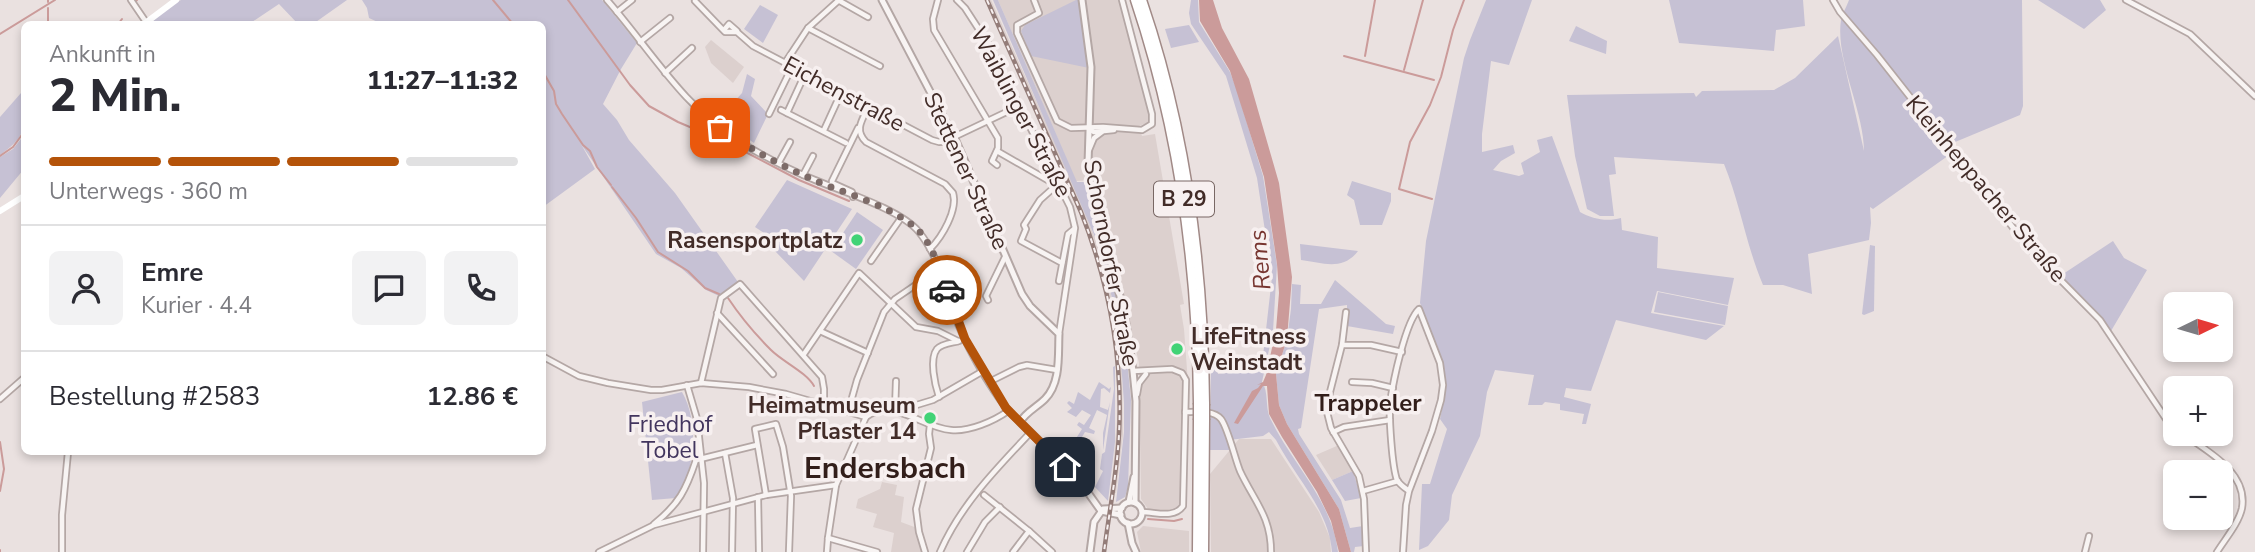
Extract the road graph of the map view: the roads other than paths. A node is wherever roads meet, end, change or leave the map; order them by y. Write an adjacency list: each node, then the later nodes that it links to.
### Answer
1 (131, 0): 20 (street)
2 (176, 0): 21 (main road)
3 (607, 0): 17 (street)
4 (632, 0): 17 (street)
5 (694, 0): 25 (street, Eichenstraße)
6 (839, 0): 18 (street); 22 (street)
7 (882, 0): 43 (street, Stettener Straße)
8 (938, 0): 37 (street)
9 (957, 0): 33 (street, Waiblinger Straße)
10 (1034, 0): 39 (street)
11 (1082, 0): 39 (street, Schorndorfer Straße)
12 (1122, 0): 41 (street)
13 (1135, 0): 93 (highway, B 29)
14 (1833, 0): 100 (street, Kleinheppacher Straße)
15 (2126, 0): 31 (street)
16 (1145, 3): 93 (highway, B 29)
17 (617, 12): 23 (street)
18 (868, 17)
19 (670, 18): 23 (street)
20 (144, 21)
21 (148, 21)
22 (808, 28): 25 (street); 26 (street)
23 (640, 43): 28 (street)
24 (692, 48): 28 (street)
25 (785, 63): 27 (street, Eichenstraße)
26 (880, 66)
27 (792, 67): 29 (street, Eichenstraße); 36 (street)
28 (665, 73): 50 (street)
29 (805, 74): 30 (street, Eichenstraße); 35 (street)
30 (841, 93): 32 (street, Eichenstraße); 40 (street)
31 (2255, 96)
32 (869, 106): 38 (street); 43 (street, Eichenstraße)
33 (1020, 106): 37 (street); 52 (street, Waiblinger Straße)
34 (780, 110): 35 (street)
35 (786, 113): 40 (street)
36 (769, 114)
37 (989, 121): 43 (street); 47 (street)
38 (859, 127): 53 (street); 58 (street)
39 (1088, 128): 41 (street); 42 (street); 46 (street, Schorndorfer Straße)
40 (824, 130): 45 (street)
41 (1117, 130): 42 (street)
42 (1102, 132): 46 (street)
43 (955, 139): 59 (street, Stettener Straße)
44 (790, 142): 50 (street)
45 (846, 143)
46 (1088, 150): 80 (street, Schorndorfer Straße)
47 (996, 152): 48 (street); 48 (street)
48 (1004, 155): 52 (street)
49 (813, 156): 51 (street)
50 (779, 162): 51 (street)
51 (803, 175): 53 (street)
52 (1059, 183): 57 (street, Waiblinger Straße); 61 (street)
53 (853, 197): 56 (street)
54 (21, 198): 55 (main road)
55 (0, 211)
56 (901, 218): 58 (street); 60 (street)
57 (1075, 228): 61 (street, Waiblinger Straße); 69 (street, Waiblinger Straße)
58 (930, 249): 62 (street)
59 (1005, 257): 64 (street); 69 (street, Stettener Straße)
60 (871, 261)
61 (1062, 263): 63 (street, Waiblinger Straße)
62 (939, 269): 65 (street); 70 (street)
63 (1059, 281)
64 (988, 300)
65 (890, 303): 68 (street); 71 (street); 74 (street)
66 (1346, 312): 72 (street)
67 (716, 313): 75 (street); 81 (street); 87 (street)
68 (820, 331): 74 (street); 75 (street)
69 (1059, 334): 77 (street, Waiblinger Straße)
70 (965, 339): 71 (street); 79 (street)
71 (958, 341): 90 (street)
72 (1342, 345): 73 (street); 106 (street)
73 (1402, 352): 89 (street); 116 (street)
74 (868, 353): 97 (street)
75 (804, 354): 94 (street)
76 (546, 358): 88 (street)
77 (1057, 370): 85 (street); 104 (street, Waiblinger Straße)
78 (1155, 370): 80 (street); 82 (street); 98 (street)
79 (984, 371): 85 (street); 90 (street)
80 (1133, 373): 82 (street); 92 (street, Schorndorfer Straße)
81 (773, 374)
82 (1146, 374): 92 (street, Schorndorfer Straße)
83 (21, 381): 91 (street)
84 (896, 382): 95 (street)
85 (989, 382): 96 (street)
86 (1352, 382): 89 (street)
87 (701, 383): 88 (street); 94 (street)
88 (687, 384): 112 (street)
89 (1394, 388): 103 (street)
90 (939, 397): 99 (street)
91 (0, 399)
92 (1136, 401): 121 (street, Schorndorfer Straße)
93 (1202, 403): 102 (highway, B 29, bridge)
94 (824, 404): 97 (street)
95 (895, 411): 99 (street); 101 (street)
96 (1008, 411): 104 (street); 105 (street)
97 (848, 412): 101 (street)
98 (1185, 412): 127 (street); 151 (street)
99 (905, 413): 105 (street)
100 (2163, 414)
101 (866, 416): 114 (street)
102 (1202, 420): 149 (highway, B 29); 150 (highway, B 29)
103 (1391, 420): 106 (street); 113 (street)
104 (1020, 422): 107 (street)
105 (930, 425): 143 (street)
106 (1334, 432): 115 (street)
107 (1030, 433): 125 (street); 144 (street)
108 (757, 445): 110 (street); 117 (street); 118 (street)
109 (2200, 446): 155 (street)
110 (725, 453): 112 (street); 122 (street)
111 (68, 455): 135 (street)
112 (701, 459): 126 (street); 130 (street)
113 (1398, 481): 115 (street); 116 (street)
114 (836, 485): 117 (street); 133 (street)
115 (1363, 491): 152 (street)
116 (1409, 491): 153 (street)
117 (791, 492): 118 (street); 140 (street)
118 (766, 495): 120 (street)
119 (984, 495): 123 (street)
120 (758, 497): 122 (street); 139 (street)
121 (1132, 502): 124 (street); 127 (street)
122 (733, 504): 126 (street); 138 (street)
123 (1000, 507): 131 (street); 145 (street)
124 (1122, 508): 125 (street); 128 (street)
125 (1101, 511): 128 (street); 148 (street)
126 (705, 512): 130 (street); 137 (street)
127 (1142, 512): 129 (street)
128 (1121, 515): 129 (street)
129 (1130, 524): 134 (street)
130 (654, 525): 136 (street)
131 (1029, 531): 146 (street); 147 (street)
132 (2089, 536): 154 (street)
133 (828, 538): 141 (street); 142 (street)
134 (1136, 550)
135 (62, 552)
136 (599, 552)
137 (703, 552)
138 (732, 552)
139 (759, 552)
140 (789, 552)
141 (827, 552)
142 (877, 552)
143 (926, 552)
144 (940, 552)
145 (967, 552)
146 (1013, 552)
147 (1052, 552)
148 (1090, 552)
149 (1197, 552)
150 (1204, 552)
151 (1271, 552)
152 (1366, 552)
153 (1403, 552)
154 (2085, 552)
155 (2217, 552)

